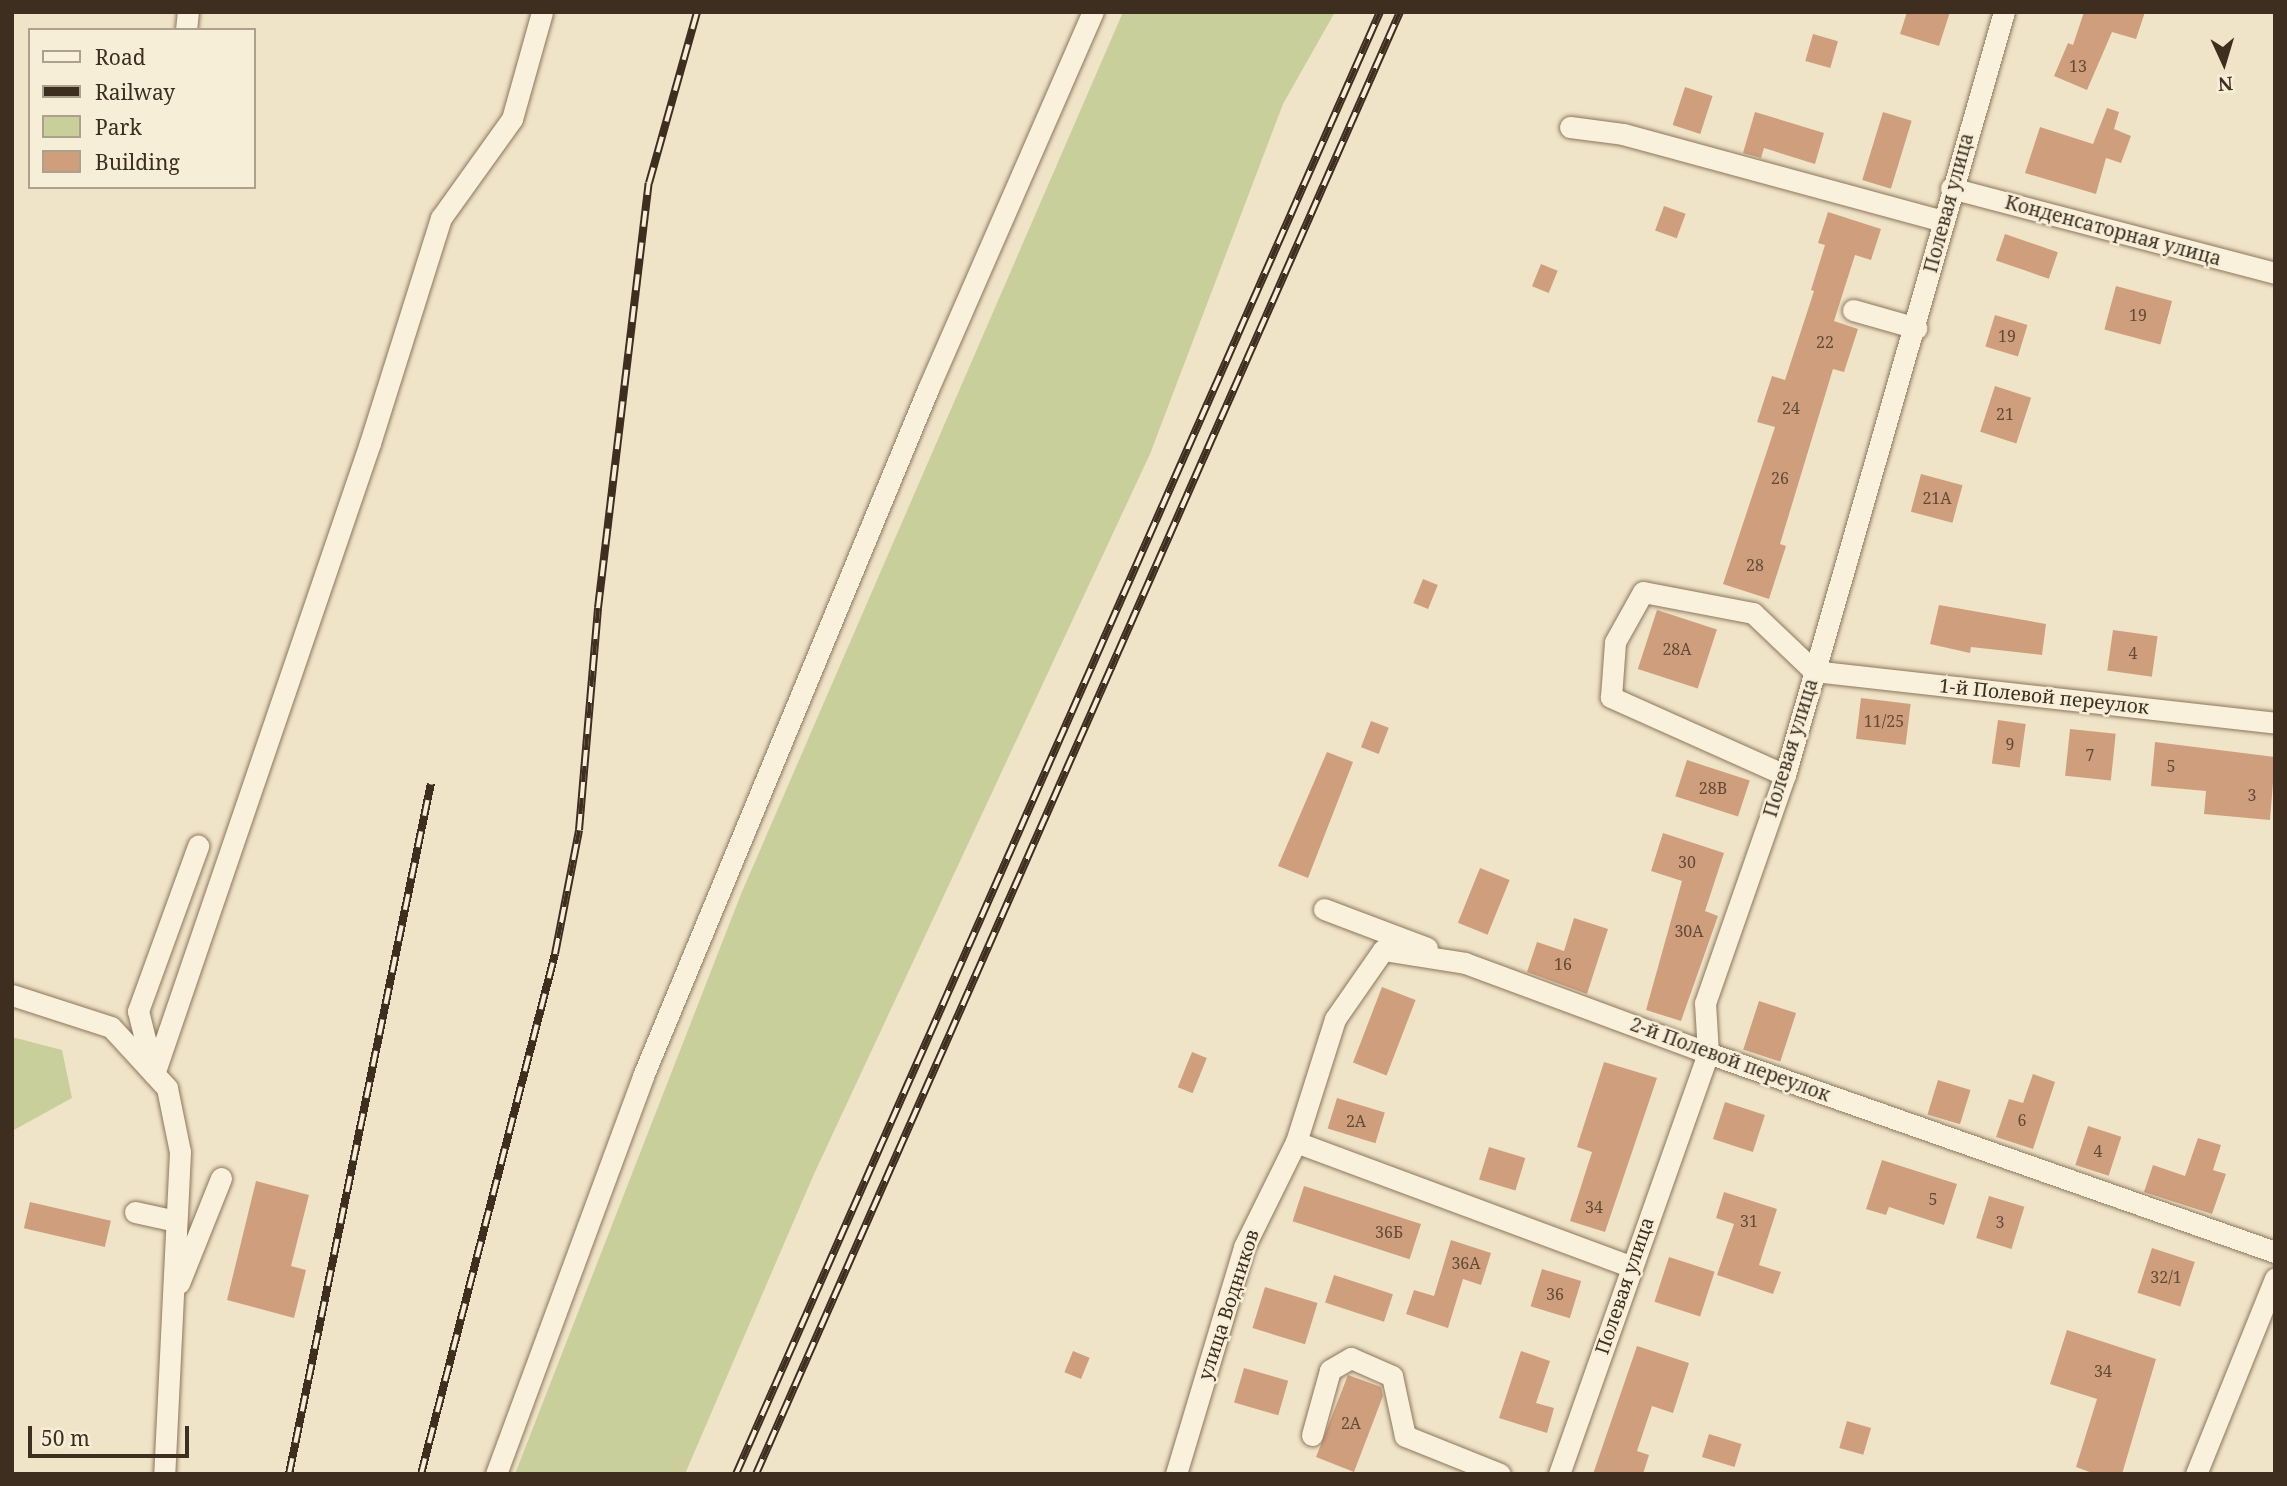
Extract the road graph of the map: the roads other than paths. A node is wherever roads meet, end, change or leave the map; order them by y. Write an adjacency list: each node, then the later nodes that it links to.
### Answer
1 (542, 12): 18 (street)
2 (1093, 12): 29 (street)
3 (2004, 12): 5 (street, Полевая улица)
4 (1570, 127): 6 (street)
5 (1951, 188): 6 (street, Полевая улица); 7 (street, Конденсаторная улица)
6 (1943, 221): 9 (street, Полевая улица)
7 (2275, 272)
8 (1853, 310): 9 (street)
9 (1916, 328): 10 (street, Полевая улица)
10 (1814, 671): 11 (street, 1-й Полевой переулок); 12 (street, Полевая улица); 12 (street)
11 (2275, 723)
12 (1785, 775): 17 (street, Полевая улица)
13 (198, 845): 18 (street)
14 (1324, 909): 15 (street)
15 (1465, 962): 17 (street, 2-й Полевой переулок); 19 (street, 2-й Полевой переулок)
16 (12, 995): 18 (street)
17 (1708, 1053): 23 (street, 2-й Полевой переулок); 24 (street, Полевая улица)
18 (153, 1073): 22 (street)
19 (1296, 1142): 24 (street); 30 (street, улица Водников)
20 (221, 1178): 26 (street)
21 (135, 1212): 22 (street)
22 (176, 1221): 26 (street)
23 (2275, 1252)
24 (1632, 1267): 32 (street, Полевая улица)
25 (2275, 1278): 33 (street)
26 (173, 1301): 28 (street)
27 (1311, 1435): 31 (street)
28 (164, 1474)
29 (496, 1474)
30 (1176, 1474)
31 (1500, 1474)
32 (1559, 1474)
33 (2196, 1474)

